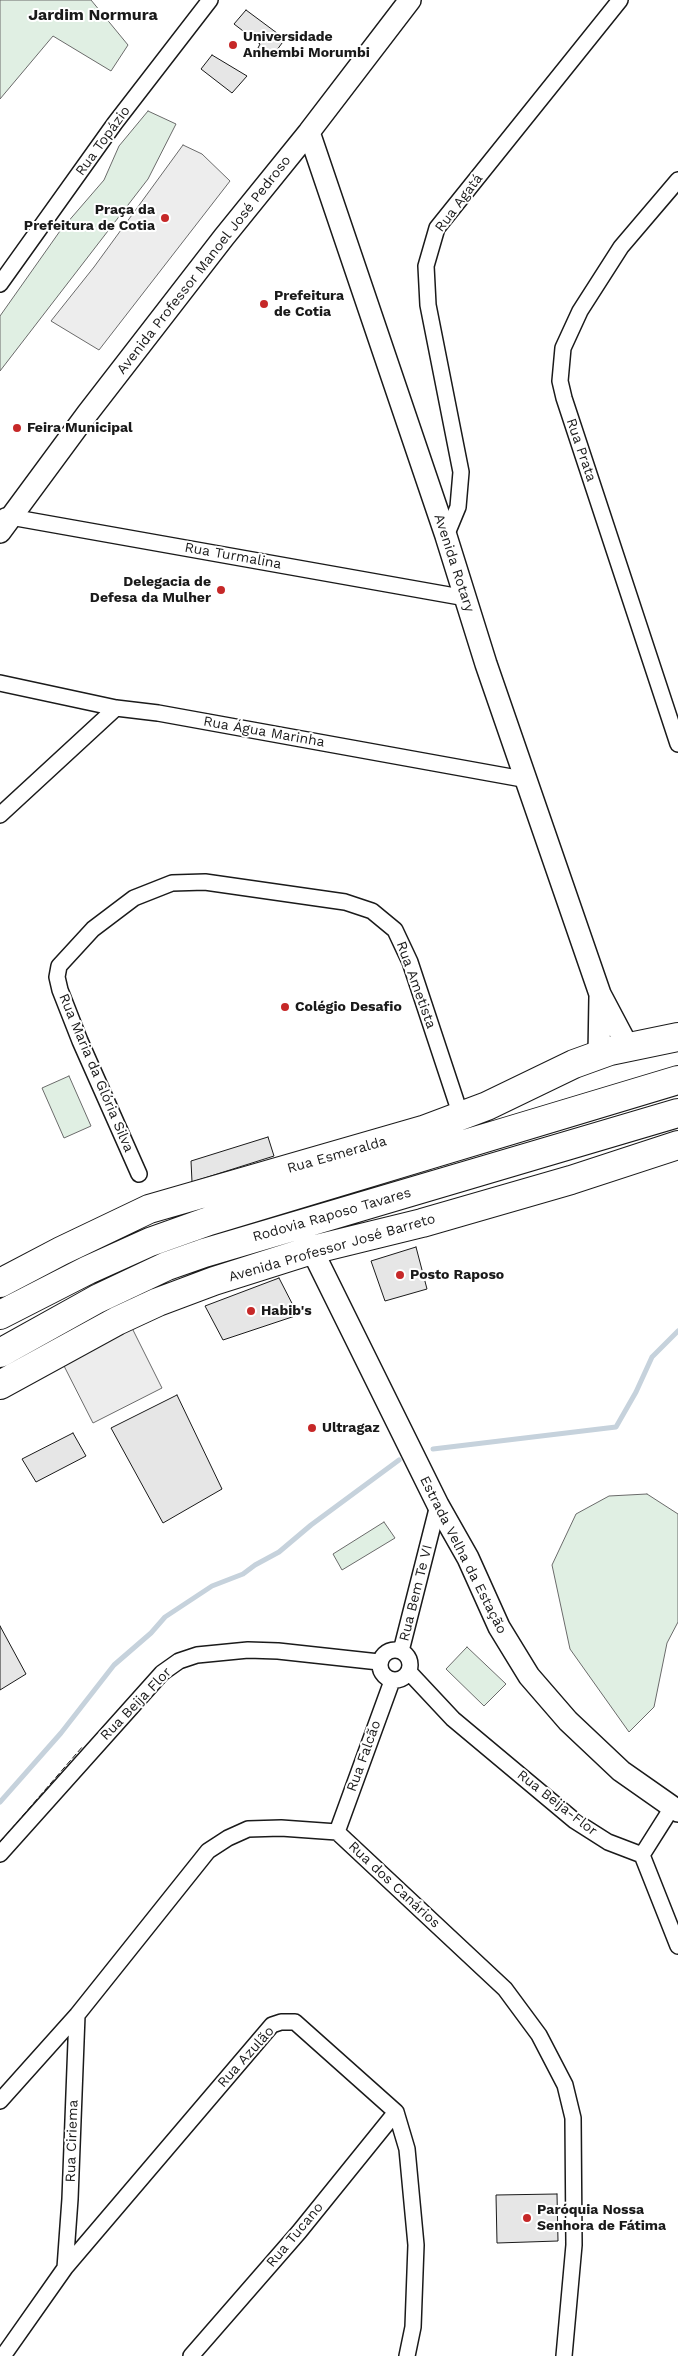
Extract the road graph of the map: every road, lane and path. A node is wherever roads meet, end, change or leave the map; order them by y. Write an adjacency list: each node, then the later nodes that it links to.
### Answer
1 (210, 0): 6 (street, Rua Topázio)
2 (410, 0): 4 (street, Avenida Professor Manoel José Pedroso)
3 (620, 0): 8 (street, Rua Agatá)
4 (309, 132): 7 (street, Avenida Professor Manoel José Pedroso); 8 (street, Avenida Rotary)
5 (678, 180): 12 (street, Rua Prata)
6 (0, 284)
7 (4, 521): 9 (street, Rua Turmalina)
8 (446, 536): 9 (street, Avenida Rotary)
9 (466, 598): 13 (street, Avenida Rotary)
10 (0, 683): 11 (street, Rua Água Marinha)
11 (116, 708): 13 (street, Rua Água Marinha); 14 (street)
12 (678, 744)
13 (528, 780): 16 (street, Avenida Rotary)
14 (0, 815)
15 (204, 882): 22 (street, Rua Ametista); 25 (street, Rua Maria da Glória Silva)
16 (600, 994): 18 (street, Avenida Rotary); 19 (street, Avenida Rotary)
17 (678, 1038): 18 (highway, Rua Esmeralda)
18 (628, 1047): 19 (highway, Rua Esmeralda)
19 (599, 1056): 22 (highway, Rua Esmeralda)
20 (678, 1080): 28 (highway, Rodovia Raposo Tavares)
21 (678, 1112): 29 (highway, Rodovia Raposo Tavares)
22 (461, 1116): 27 (highway, Rua Esmeralda)
23 (678, 1121): 26 (highway)
24 (678, 1145): 26 (highway, Avenida Professor José Barreto)
25 (139, 1174)
26 (312, 1250): 30 (highway, Avenida Professor José Barreto); 31 (street, Estrada Velha da Estação)
27 (0, 1283)
28 (0, 1315)
29 (0, 1353)
30 (0, 1385)
31 (438, 1505): 32 (street, Rua Bem Te VI); 36 (street, Estrada Velha da Estação)
32 (401, 1651): 33 (street); 34 (street)
33 (379, 1662): 35 (street); 38 (street, Rua Beija Flor)
34 (409, 1672): 35 (street); 39 (street, Rua Beija-Flor)
35 (392, 1681): 37 (street, Rua Falcão)
36 (676, 1808): 39 (street)
37 (336, 1832): 41 (street, Rua dos Canários); 48 (street, Rua dos Canários)
38 (0, 1854)
39 (642, 1855): 40 (street)
40 (678, 1946)
41 (77, 2015): 42 (street, Rua dos Canários); 44 (street, Rua Ciriema)
42 (0, 2102)
43 (396, 2112): 44 (street, Rua Azulão); 46 (street, Rua Tucano); 47 (street)
44 (65, 2268): 45 (street, Rua Azulão)
45 (3, 2356)
46 (191, 2356)
47 (408, 2356)
48 (564, 2356)

